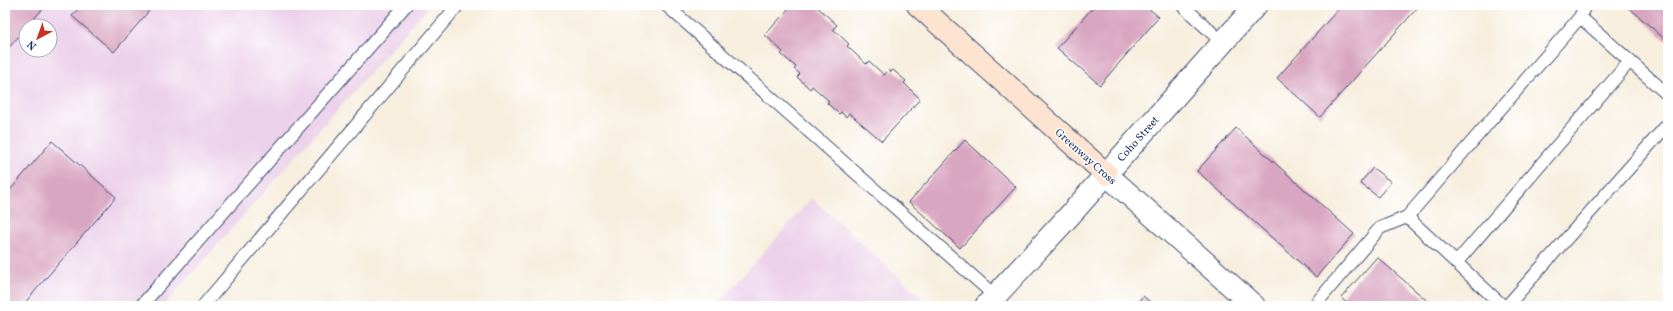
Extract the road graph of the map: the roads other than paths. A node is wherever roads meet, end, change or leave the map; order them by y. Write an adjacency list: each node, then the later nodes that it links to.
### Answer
1 (406, 5): 17 (lane)
2 (458, 5): 18 (lane)
3 (666, 5): 16 (lane)
4 (918, 5): 13 (street, Greenway Cross)
5 (1182, 5): 9 (lane)
6 (1256, 5): 9 (street, Coho Street)
7 (1585, 5): 8 (lane)
8 (1580, 17): 10 (lane); 14 (lane)
9 (1222, 43): 13 (street, Coho Street)
10 (1630, 61): 11 (lane); 15 (lane)
11 (1668, 95)
12 (1668, 124): 22 (lane)
13 (1106, 174): 16 (street, Coho Street); 19 (street, Greenway Cross)
14 (1407, 217): 15 (lane); 20 (lane)
15 (1456, 263): 21 (lane)
16 (990, 301)
17 (141, 306)
18 (203, 306)
19 (1254, 306)
20 (1314, 306)
21 (1503, 306)
22 (1508, 306)

